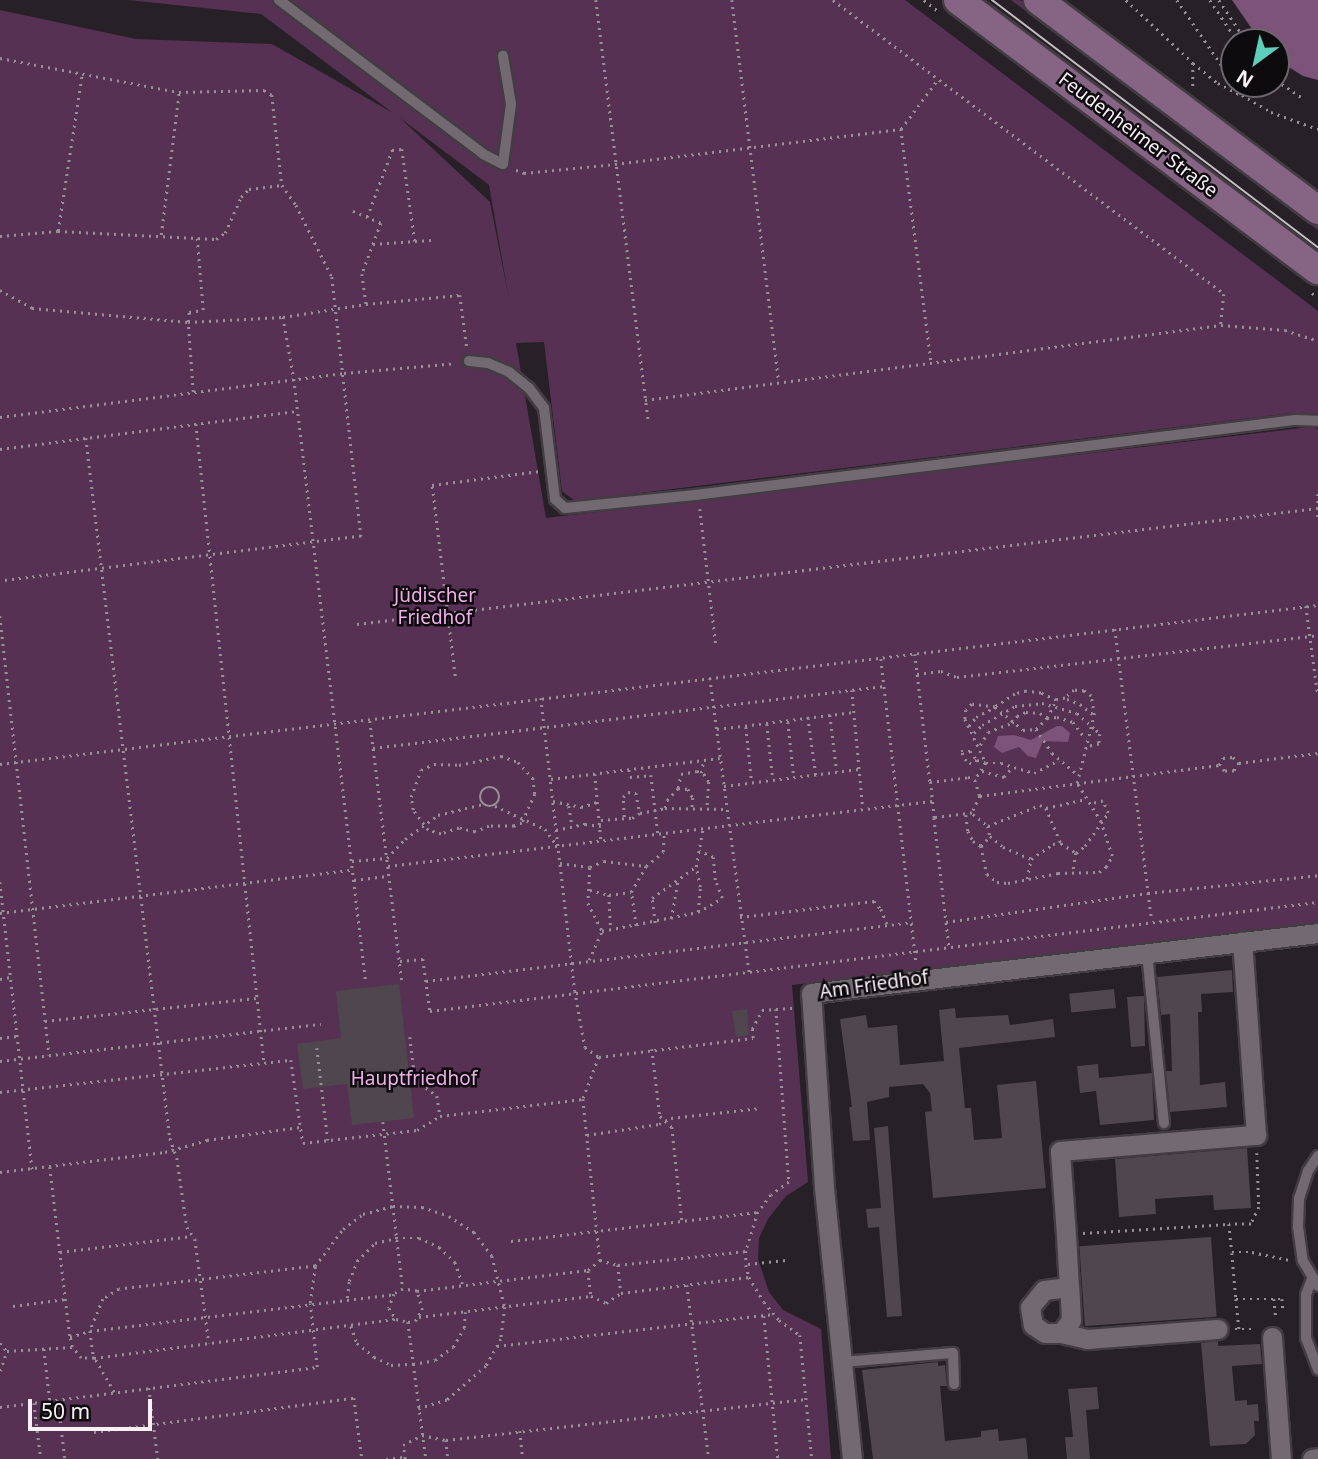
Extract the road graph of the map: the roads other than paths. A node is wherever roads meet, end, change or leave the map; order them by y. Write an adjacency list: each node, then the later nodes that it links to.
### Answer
1 (279, 0): 4 (lane)
2 (958, 0): 6 (main road, Feudenheimer Straße)
3 (1038, 0): 5 (main road)
4 (503, 56)
5 (1318, 210)
6 (1318, 270)
7 (469, 361): 8 (lane)
8 (1318, 421)
9 (1318, 933): 10 (street, Am Friedhof)
10 (1242, 942): 11 (street, Am Friedhof); 15 (street)
11 (1147, 953): 12 (lane); 19 (street, Am Friedhof)
12 (1164, 1123)
13 (1318, 1157): 14 (lane)
14 (1315, 1282): 20 (lane)
15 (1069, 1287): 17 (street); 17 (street)
16 (1218, 1329): 17 (street)
17 (1061, 1333)
18 (1264, 1333): 24 (street)
19 (842, 1362): 21 (lane); 23 (street, Am Friedhof)
20 (1318, 1370)
21 (954, 1384)
22 (1318, 1458): 25 (street)
23 (852, 1459)
24 (1281, 1459)
25 (1312, 1459)

